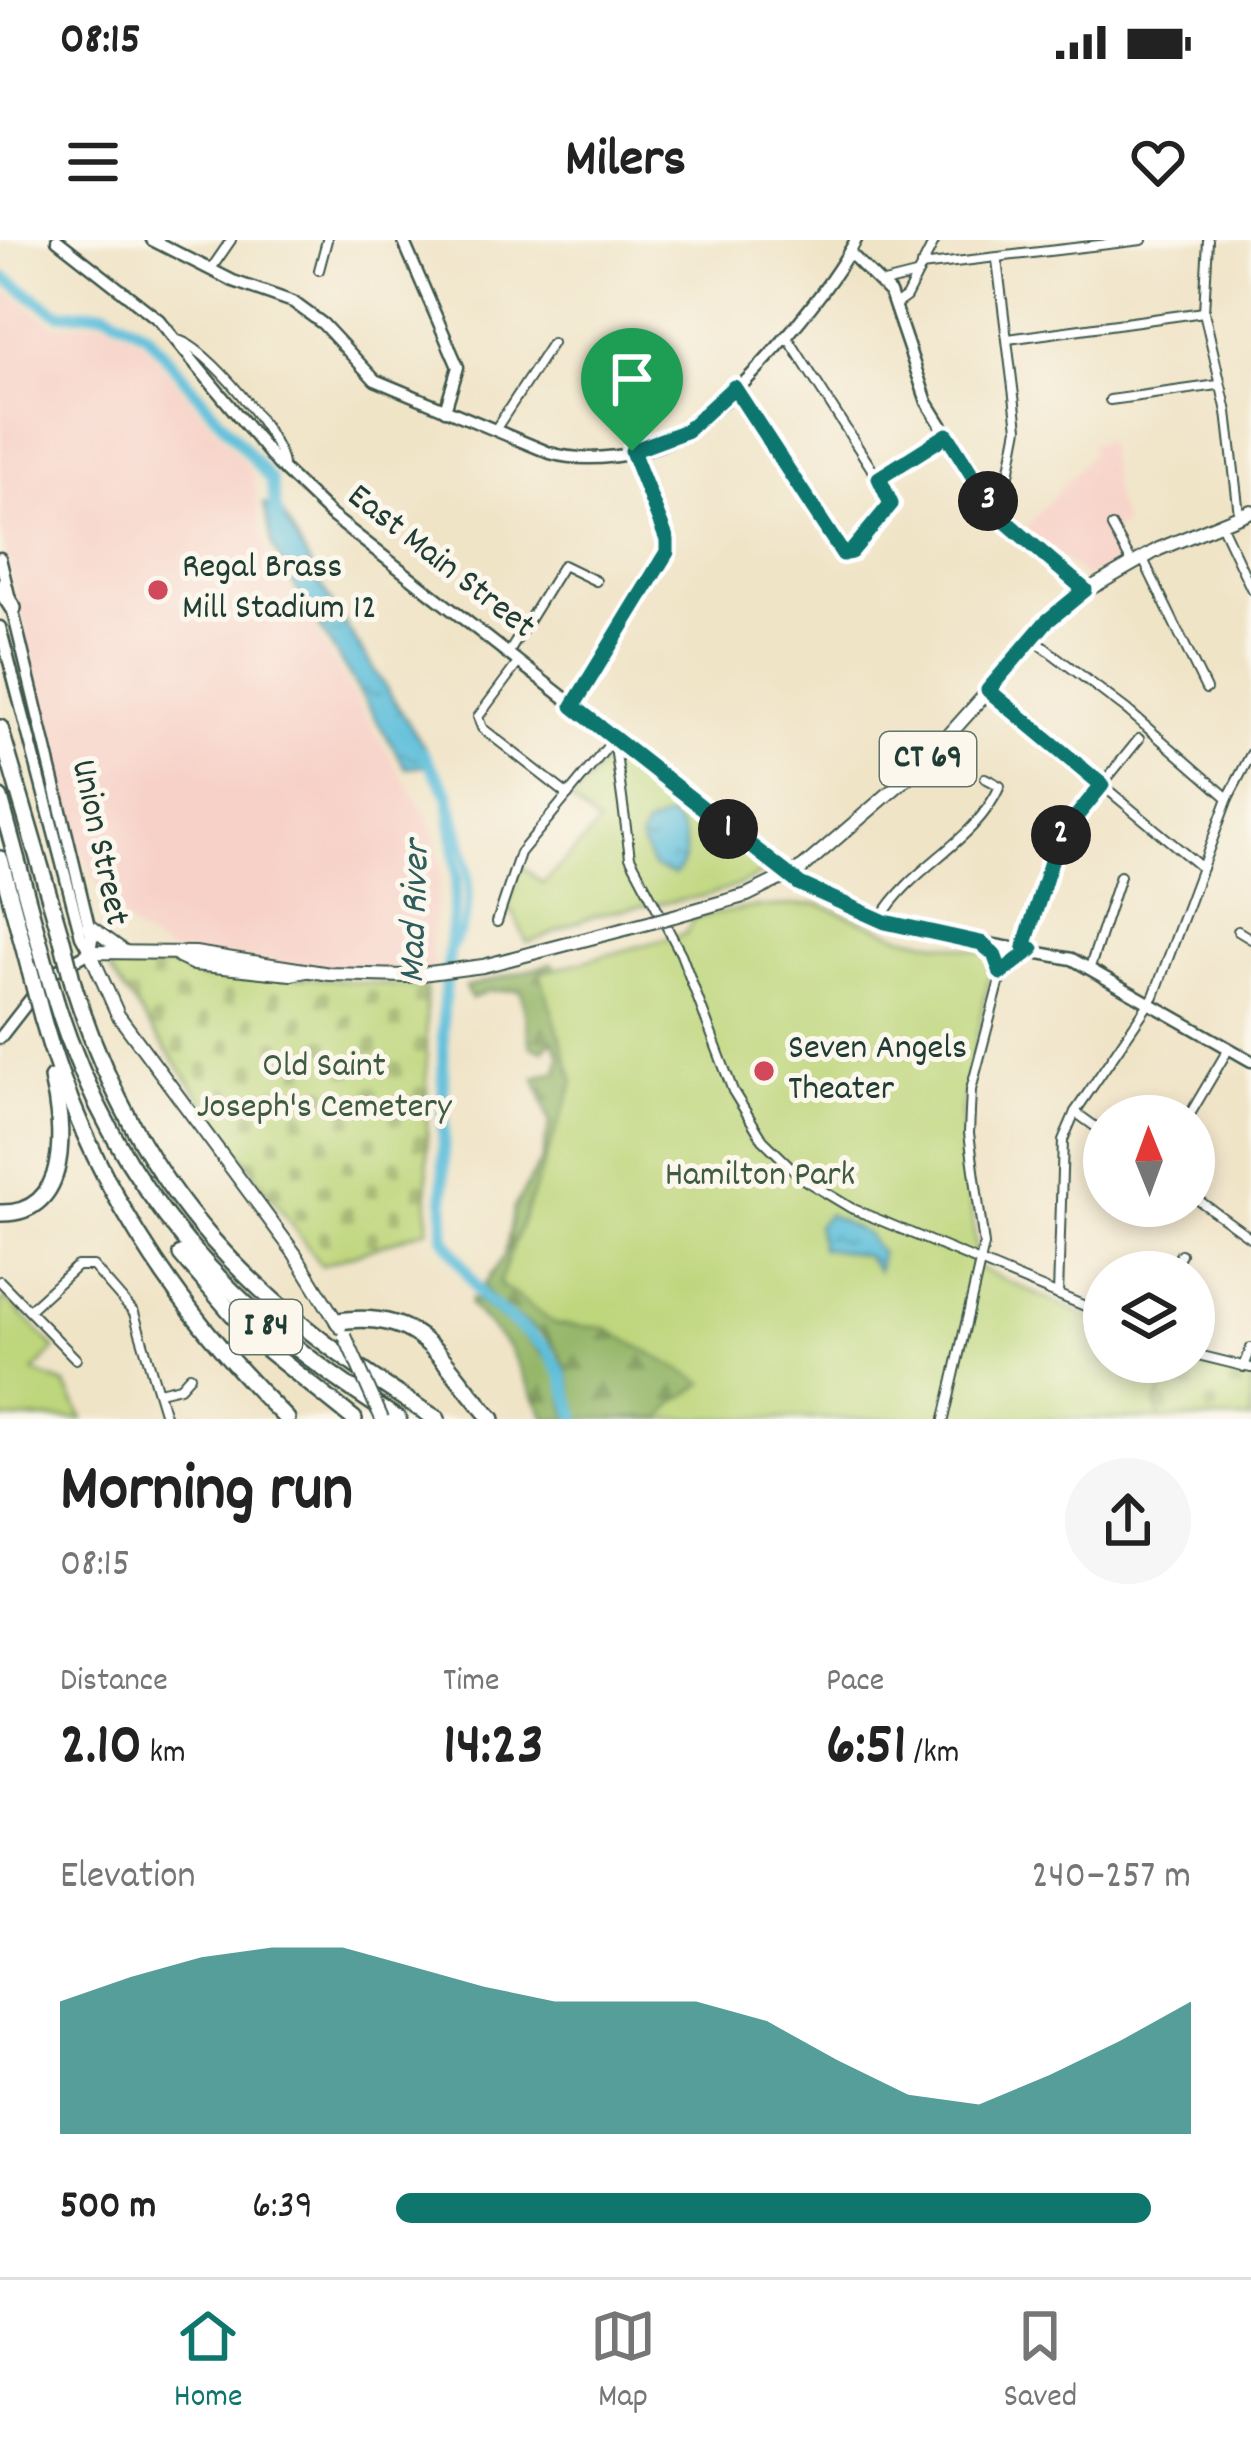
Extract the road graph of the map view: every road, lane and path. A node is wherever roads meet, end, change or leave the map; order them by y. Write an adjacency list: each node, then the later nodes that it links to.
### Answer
1 (56, 240): 41 (main road, East Main Street)
2 (152, 240): 11 (main road)
3 (231, 240): 11 (street)
4 (327, 240): 12 (street)
5 (403, 240): 23 (main road)
6 (935, 240): 13 (street)
7 (1142, 240): 10 (street)
8 (1208, 240): 16 (street)
9 (853, 246): 14 (main road); 17 (main road)
10 (998, 260): 13 (street); 18 (street)
11 (210, 270): 23 (main road)
12 (319, 270)
13 (918, 270): 14 (street); 15 (street)
14 (884, 283): 15 (main road)
15 (896, 305): 25 (main road)
16 (1204, 312): 18 (street); 20 (street)
17 (787, 335): 21 (main road); 27 (street)
18 (1008, 339): 29 (street)
19 (552, 343): 24 (street)
20 (1218, 386): 22 (street); 28 (street)
21 (734, 387): 26 (main road); 27 (street)
22 (1110, 400)
23 (445, 410): 24 (main road)
24 (495, 430): 26 (main road)
25 (947, 435): 27 (street); 29 (main road)
26 (632, 451): 44 (street)
27 (879, 478)
28 (1245, 512): 30 (main road, CT 69)
29 (1000, 517): 37 (main road)
30 (1219, 520): 33 (main road, CT 69); 36 (street)
31 (1112, 527): 33 (street)
32 (0, 558): 38 (main road, Union Street)
33 (1137, 560): 37 (main road, CT 69); 42 (street)
34 (596, 581): 41 (street)
35 (0, 588): 38 (highway)
36 (1251, 588)
37 (1085, 590): 40 (main road, CT 69)
38 (13, 608): 63 (main road, Union Street)
39 (0, 627): 69 (main road, Union Street)
40 (1032, 638): 43 (main road, CT 69); 56 (street)
41 (513, 660): 44 (main road, East Main Street); 54 (street)
42 (1206, 689)
43 (988, 690): 53 (street); 59 (main road, CT 69)
44 (573, 706): 47 (main road, East Main Street)
45 (0, 709): 46 (highway)
46 (2, 733): 102 (highway, I 84, bridge)
47 (614, 739): 54 (street); 59 (main road, East Main Street); 85 (street)
48 (1139, 739): 53 (street)
49 (1251, 754): 50 (street)
50 (1244, 764): 52 (street); 56 (street)
51 (985, 778): 61 (street)
52 (1251, 779)
53 (1102, 785): 58 (street); 68 (street)
54 (568, 795): 62 (street)
55 (0, 797): 81 (highway, I 84, bridge)
56 (1228, 798): 58 (street)
57 (0, 859): 74 (highway, bridge)
58 (1202, 868): 73 (street)
59 (790, 876): 61 (main road, East Main Street); 70 (main road, CT 69, bridge)
60 (1120, 876): 71 (street)
61 (880, 920): 66 (main road, East Main Street)
62 (496, 922)
63 (89, 926): 69 (main road, Union Street); 70 (main road)
64 (1238, 931): 65 (street)
65 (1251, 939)
66 (981, 943): 67 (main road, East Main Street); 72 (street)
67 (1009, 946): 68 (main road, East Main Street); 72 (street)
68 (1028, 948): 71 (main road, East Main Street); 72 (street)
69 (90, 952): 70 (main road, CT 69); 75 (main road); 90 (main road)
70 (126, 952)
71 (1090, 967): 73 (main road, East Main Street)
72 (1001, 973): 85 (street)
73 (1151, 1002): 76 (main road, East Main Street); 79 (street)
74 (44, 1023): 83 (highway); 98 (highway)
75 (0, 1038)
76 (1229, 1048): 77 (main road, East Main Street); 78 (street)
77 (1250, 1060)
78 (1201, 1095)
79 (1075, 1112): 80 (street); 87 (street)
80 (1083, 1118)
81 (159, 1209): 99 (highway); 101 (highway, I 84)
82 (1215, 1212): 84 (street)
83 (0, 1213)
84 (1251, 1238)
85 (981, 1260): 87 (street); 104 (street)
86 (0, 1281): 89 (street)
87 (1058, 1295): 88 (street)
88 (1083, 1306)
89 (30, 1309): 92 (street); 96 (street)
90 (341, 1329): 100 (main road, bridge); 103 (highway)
91 (1251, 1348): 94 (street)
92 (76, 1359)
93 (1215, 1359): 94 (street)
94 (1248, 1367)
95 (190, 1376): 96 (street)
96 (159, 1392): 97 (street)
97 (166, 1419)
98 (287, 1419)
99 (354, 1419)
100 (382, 1419)
101 (398, 1419)
102 (437, 1419)
103 (492, 1419)
104 (944, 1419)

